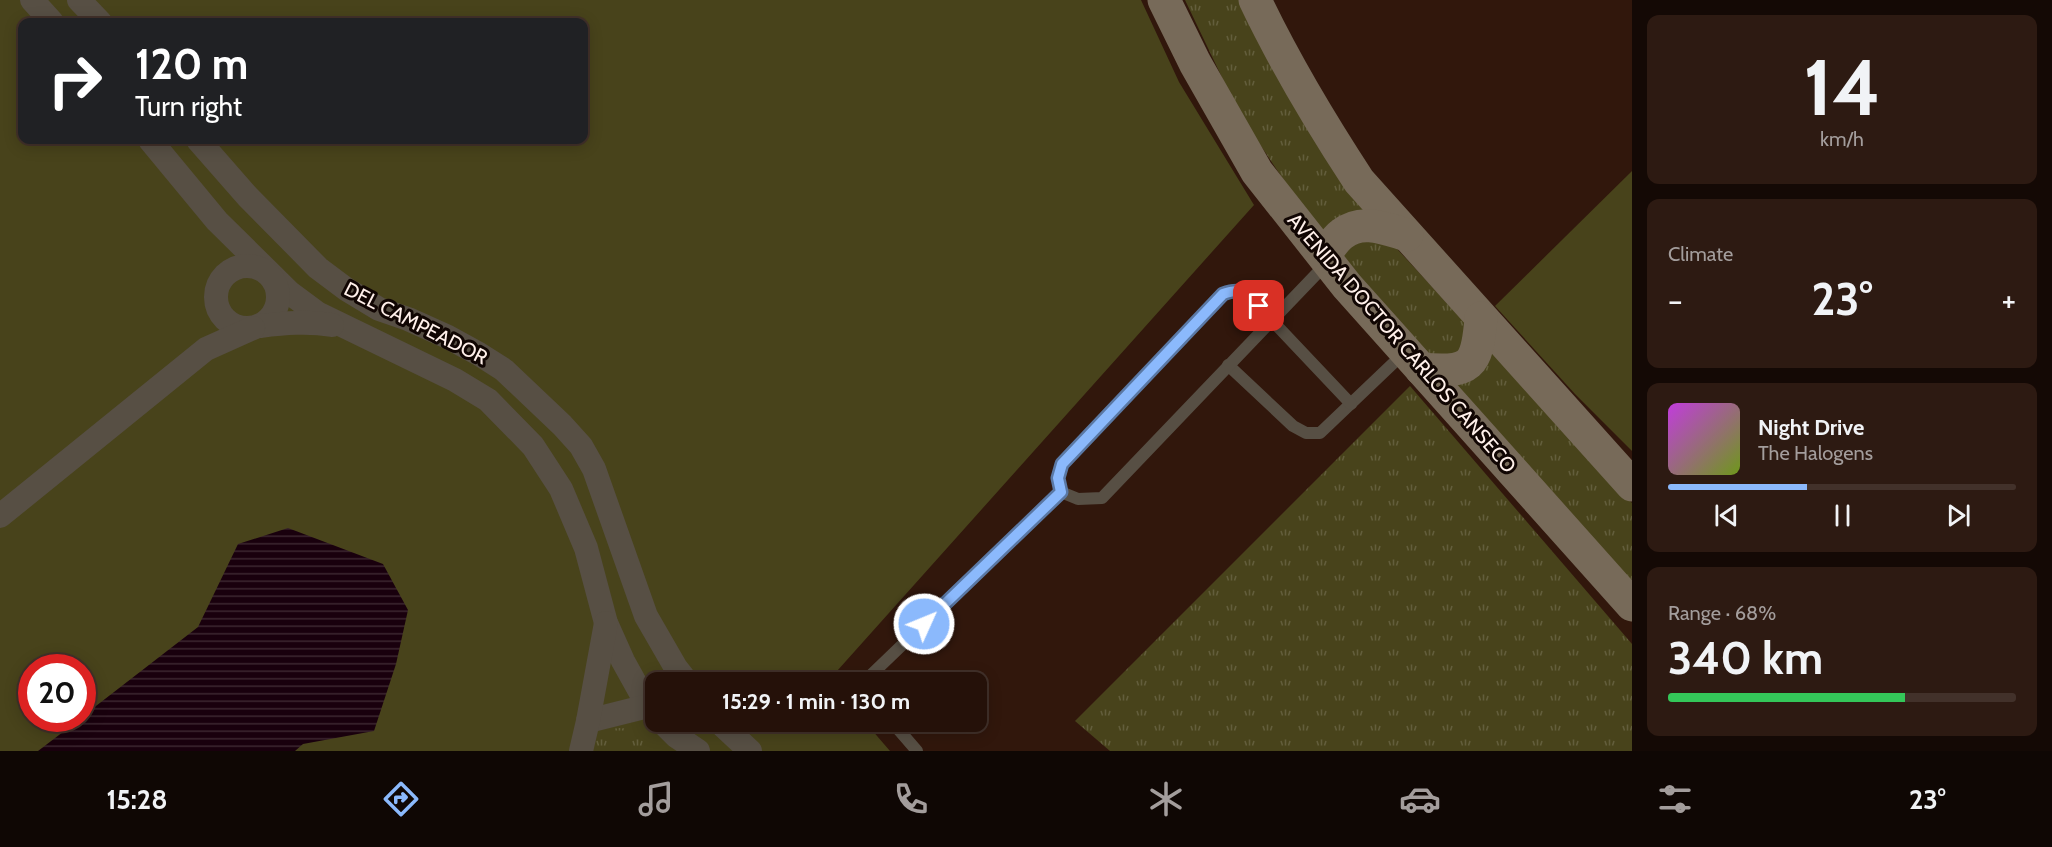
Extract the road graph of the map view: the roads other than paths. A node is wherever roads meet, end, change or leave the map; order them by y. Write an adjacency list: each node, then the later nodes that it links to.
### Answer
1 (32, 0): 7 (street)
2 (70, 0): 8 (street)
3 (80, 0): 9 (street)
4 (104, 0): 10 (street)
5 (1164, 0): 16 (main road, AVENIDA DOCTOR CARLOS CANSECO)
6 (1255, 0): 15 (main road)
7 (48, 18)
8 (66, 18)
9 (96, 18)
10 (101, 18)
11 (153, 144): 14 (street, DEL CAMPEADOR)
12 (202, 144): 13 (street, DEL CAMPEADOR)
13 (266, 215): 17 (street, DEL CAMPEADOR); 18 (street)
14 (217, 221): 18 (street, DEL CAMPEADOR); 19 (street)
15 (1407, 235): 16 (main road); 20 (main road)
16 (1326, 259): 21 (lane); 25 (main road, AVENIDA DOCTOR CARLOS CANSECO)
17 (318, 268): 18 (street); 33 (street, DEL CAMPEADOR)
18 (267, 273): 19 (street); 22 (street); 23 (street, DEL CAMPEADOR)
19 (218, 294): 22 (street); 24 (street)
20 (1481, 318): 25 (main road); 28 (main road)
21 (1272, 319): 26 (lane); 27 (lane); 29 (lane)
22 (256, 327): 23 (street, DEL CAMPEADOR); 24 (street)
23 (343, 327): 32 (street, DEL CAMPEADOR)
24 (206, 349): 30 (street)
25 (1413, 360): 27 (lane); 31 (main road, AVENIDA DOCTOR CARLOS CANSECO)
26 (1228, 365): 27 (lane); 29 (lane)
27 (1351, 404)
28 (1632, 485)
29 (1061, 492): 34 (lane)
30 (0, 516)
31 (1632, 605)
32 (606, 623): 35 (street, DEL CAMPEADOR); 36 (street)
33 (677, 672)
34 (874, 672)
35 (645, 695)
36 (588, 721): 37 (street); 41 (street)
37 (645, 722)
38 (675, 732): 42 (street, DEL CAMPEADOR)
39 (727, 732): 43 (street)
40 (901, 732): 44 (lane)
41 (581, 751)
42 (698, 751)
43 (750, 751)
44 (917, 751)

